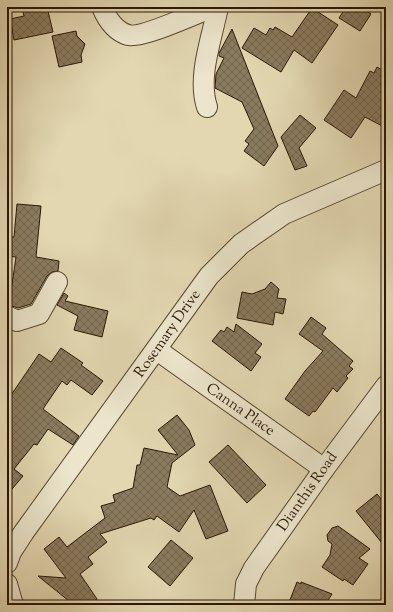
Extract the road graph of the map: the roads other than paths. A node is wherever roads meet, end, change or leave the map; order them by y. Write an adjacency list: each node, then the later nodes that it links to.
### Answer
1 (102, 7): 2 (street)
2 (212, 7)
3 (218, 7): 4 (street)
4 (207, 107)
5 (386, 170): 8 (street, Rosemary Drive)
6 (58, 282): 7 (street)
7 (7, 316)
8 (157, 350): 10 (street, Canna Place); 11 (street, Rosemary Drive)
9 (386, 386): 10 (street, Dianthis Road)
10 (324, 469): 14 (street, Dianthis Road)
11 (7, 563)
12 (7, 584): 13 (street)
13 (13, 605)
14 (244, 605)

